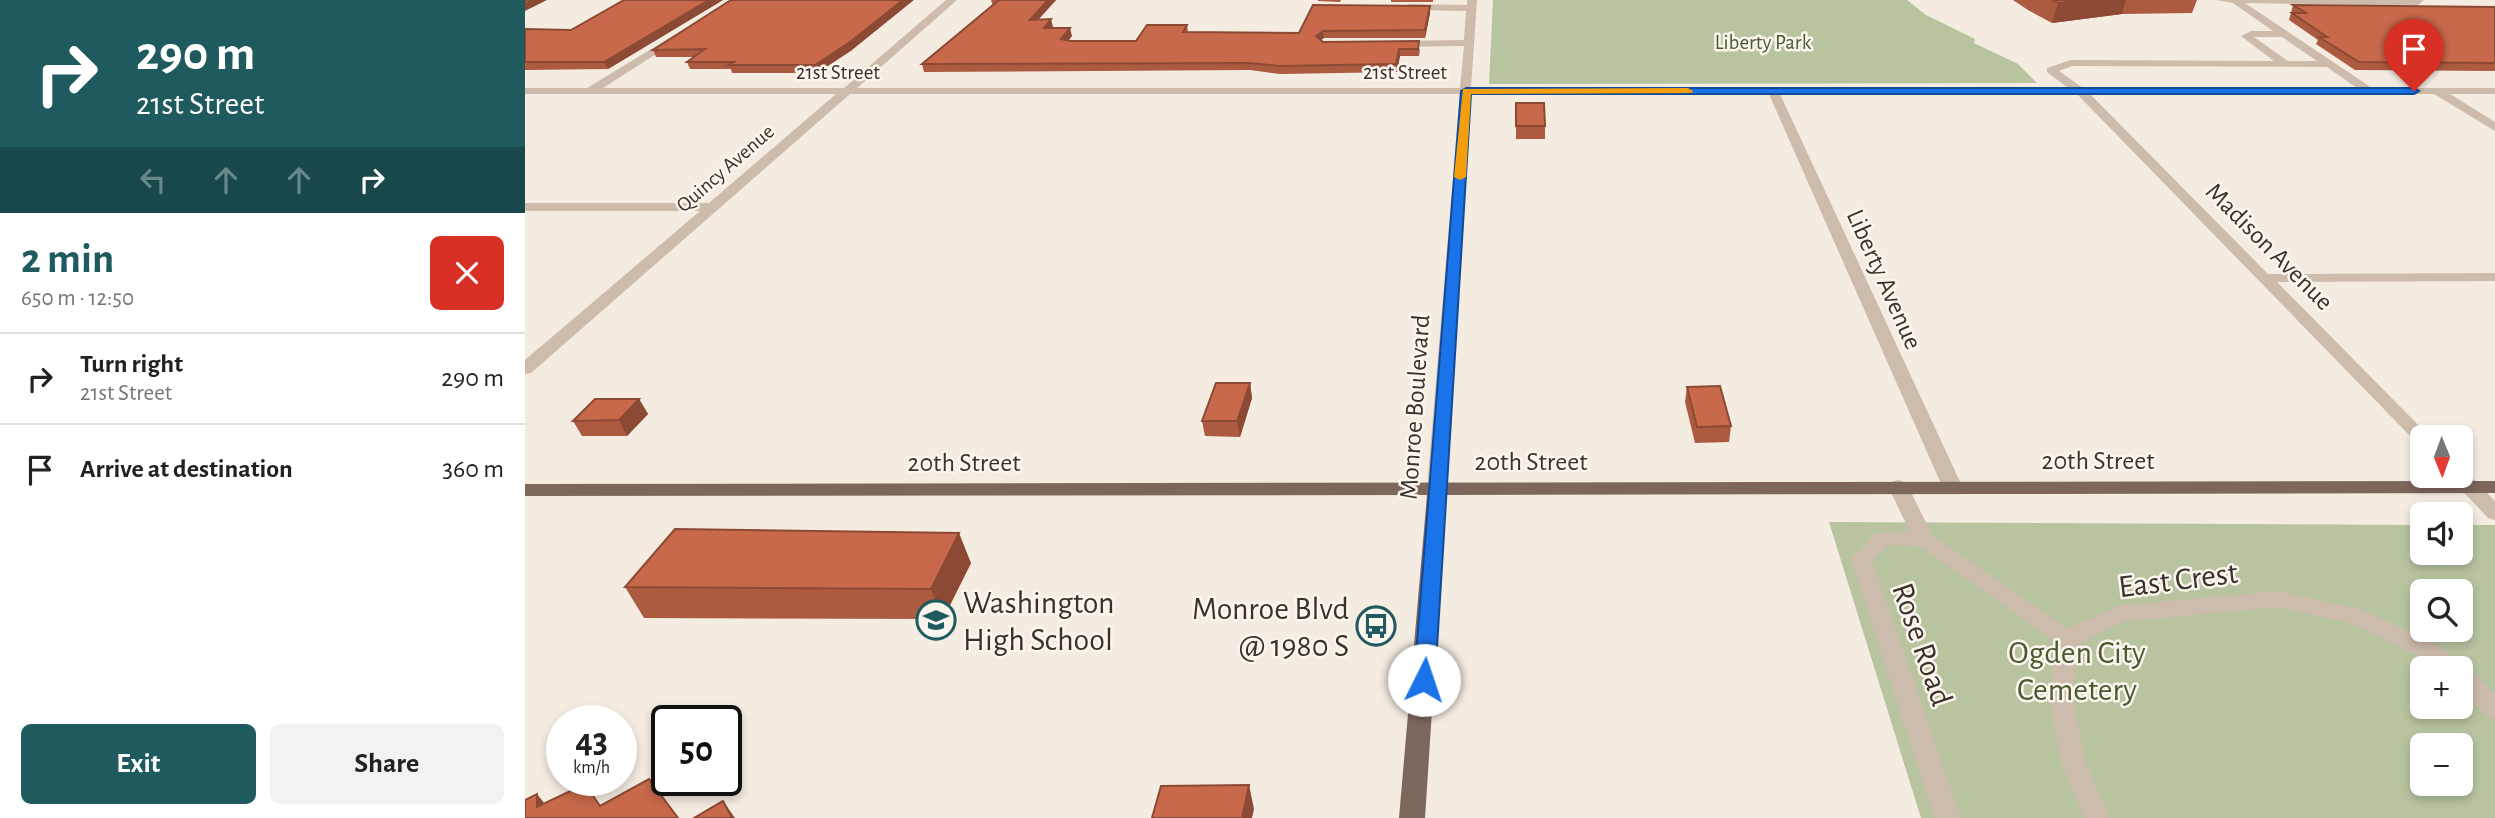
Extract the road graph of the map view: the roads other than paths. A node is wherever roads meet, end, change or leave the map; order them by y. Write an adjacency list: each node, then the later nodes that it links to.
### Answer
1 (952, 0): 14 (street, Quincy Avenue)
2 (2221, 0): 3 (street)
3 (2236, 1): 5 (street); 8 (street)
4 (1472, 4): 6 (street); 10 (street, Monroe Boulevard)
5 (2420, 5): 7 (street)
6 (1393, 7)
7 (2310, 10)
8 (2283, 34): 12 (street); 13 (street)
9 (678, 35): 22 (street)
10 (1470, 43): 11 (street); 15 (street, Monroe Boulevard)
11 (1388, 44)
12 (2286, 64): 13 (street); 17 (street, Madison Avenue)
13 (2329, 64): 18 (street)
14 (847, 91): 15 (street, 21st Street); 22 (street, 21st Street); 25 (street, Quincy Avenue)
15 (1466, 91): 16 (street, 21st Street); 35 (street, Monroe Boulevard)
16 (1773, 91): 17 (street, 21st Street); 33 (street, Liberty Avenue)
17 (2080, 91): 18 (street, 21st Street); 27 (street, Madison Avenue)
18 (2369, 91): 19 (street, 21st Street)
19 (2437, 91): 20 (street, 21st Street); 23 (street)
20 (2495, 91)
21 (525, 92): 22 (street, 21st Street)
22 (588, 92)
23 (2495, 127)
24 (525, 207): 25 (street)
25 (712, 207): 28 (street, Quincy Avenue)
26 (2495, 277): 27 (street)
27 (2265, 278): 29 (street, Madison Avenue)
28 (525, 369)
29 (2410, 426)
30 (2410, 482): 33 (main road, 20th Street)
31 (2473, 483): 34 (main road, 20th Street)
32 (1898, 486): 33 (main road, 20th Street); 35 (main road, 20th Street); 39 (street)
33 (1952, 486)
34 (2495, 487)
35 (1437, 488): 37 (main road, 20th Street); 44 (main road, Monroe Boulevard)
36 (2472, 488): 38 (street)
37 (525, 490)
38 (2495, 513)
39 (1924, 539): 40 (street); 45 (street, Rose Road)
40 (2067, 639): 41 (street, East Crest); 46 (street)
41 (2436, 656)
42 (2473, 686): 43 (street)
43 (2495, 710)
44 (1412, 818)
45 (1948, 818)
46 (2097, 818)

